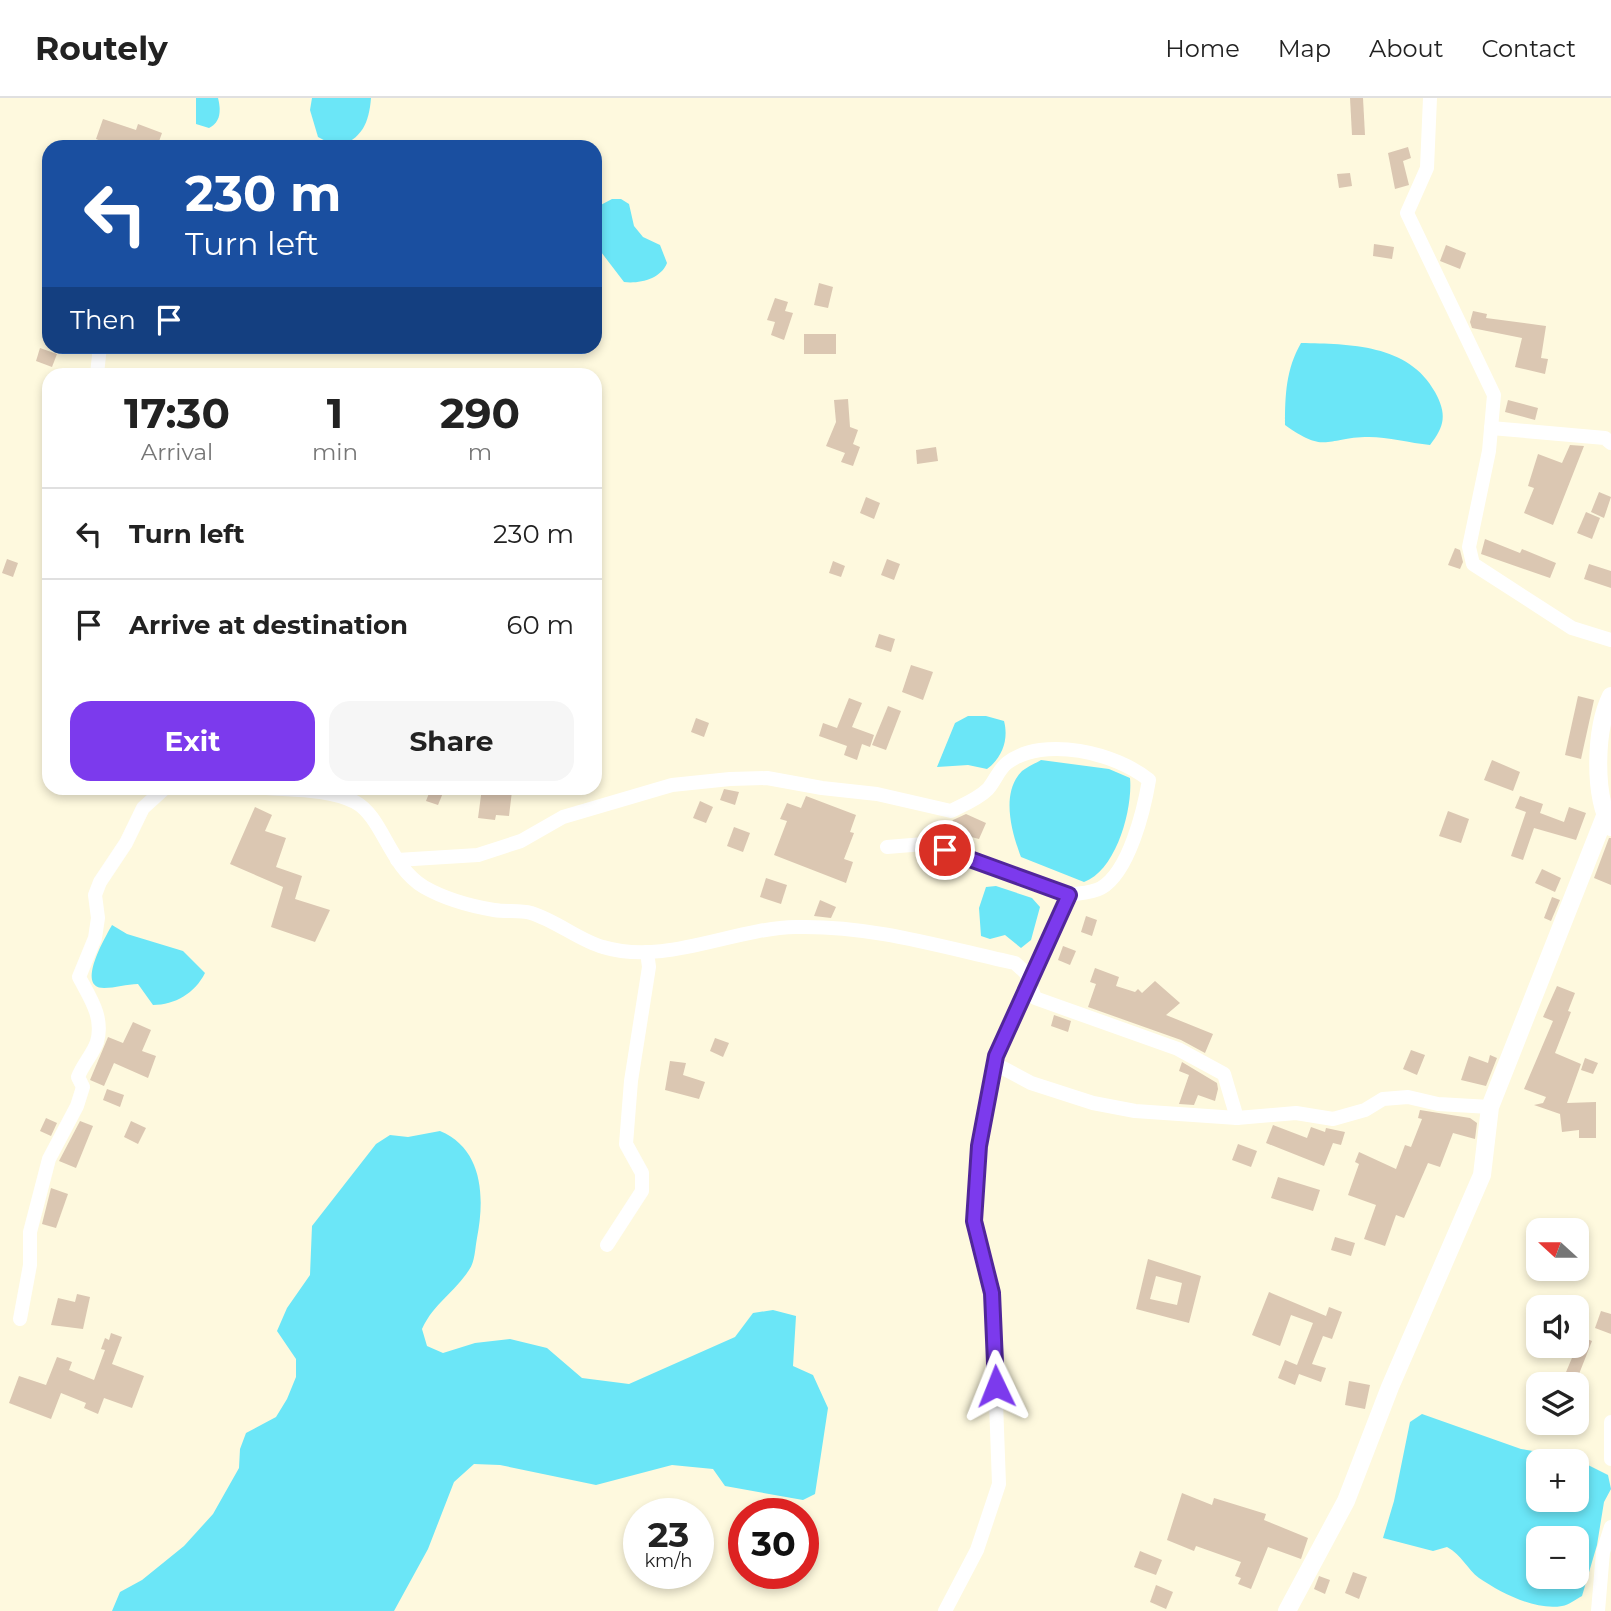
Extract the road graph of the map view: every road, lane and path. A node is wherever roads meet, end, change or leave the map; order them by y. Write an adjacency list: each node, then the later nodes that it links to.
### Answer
1 (1430, 98): 2 (street)
2 (1491, 428): 3 (street); 4 (street)
3 (1611, 443)
4 (1611, 640)
5 (1611, 696): 8 (street)
6 (155, 795): 18 (street)
7 (333, 795): 10 (street)
8 (1608, 822): 15 (street)
9 (887, 847): 11 (street)
10 (397, 860): 11 (street); 12 (street)
11 (1069, 895): 13 (street)
12 (647, 952): 13 (street); 17 (street)
13 (1028, 984): 14 (street); 16 (street)
14 (991, 1072): 16 (street); 22 (street)
15 (1490, 1107): 16 (street); 23 (street)
16 (1237, 1118)
17 (607, 1245)
18 (20, 1319)
19 (1611, 1422): 20 (street)
20 (1611, 1459)
21 (1611, 1527): 24 (street)
22 (945, 1611)
23 (1287, 1611)
24 (1598, 1611)

